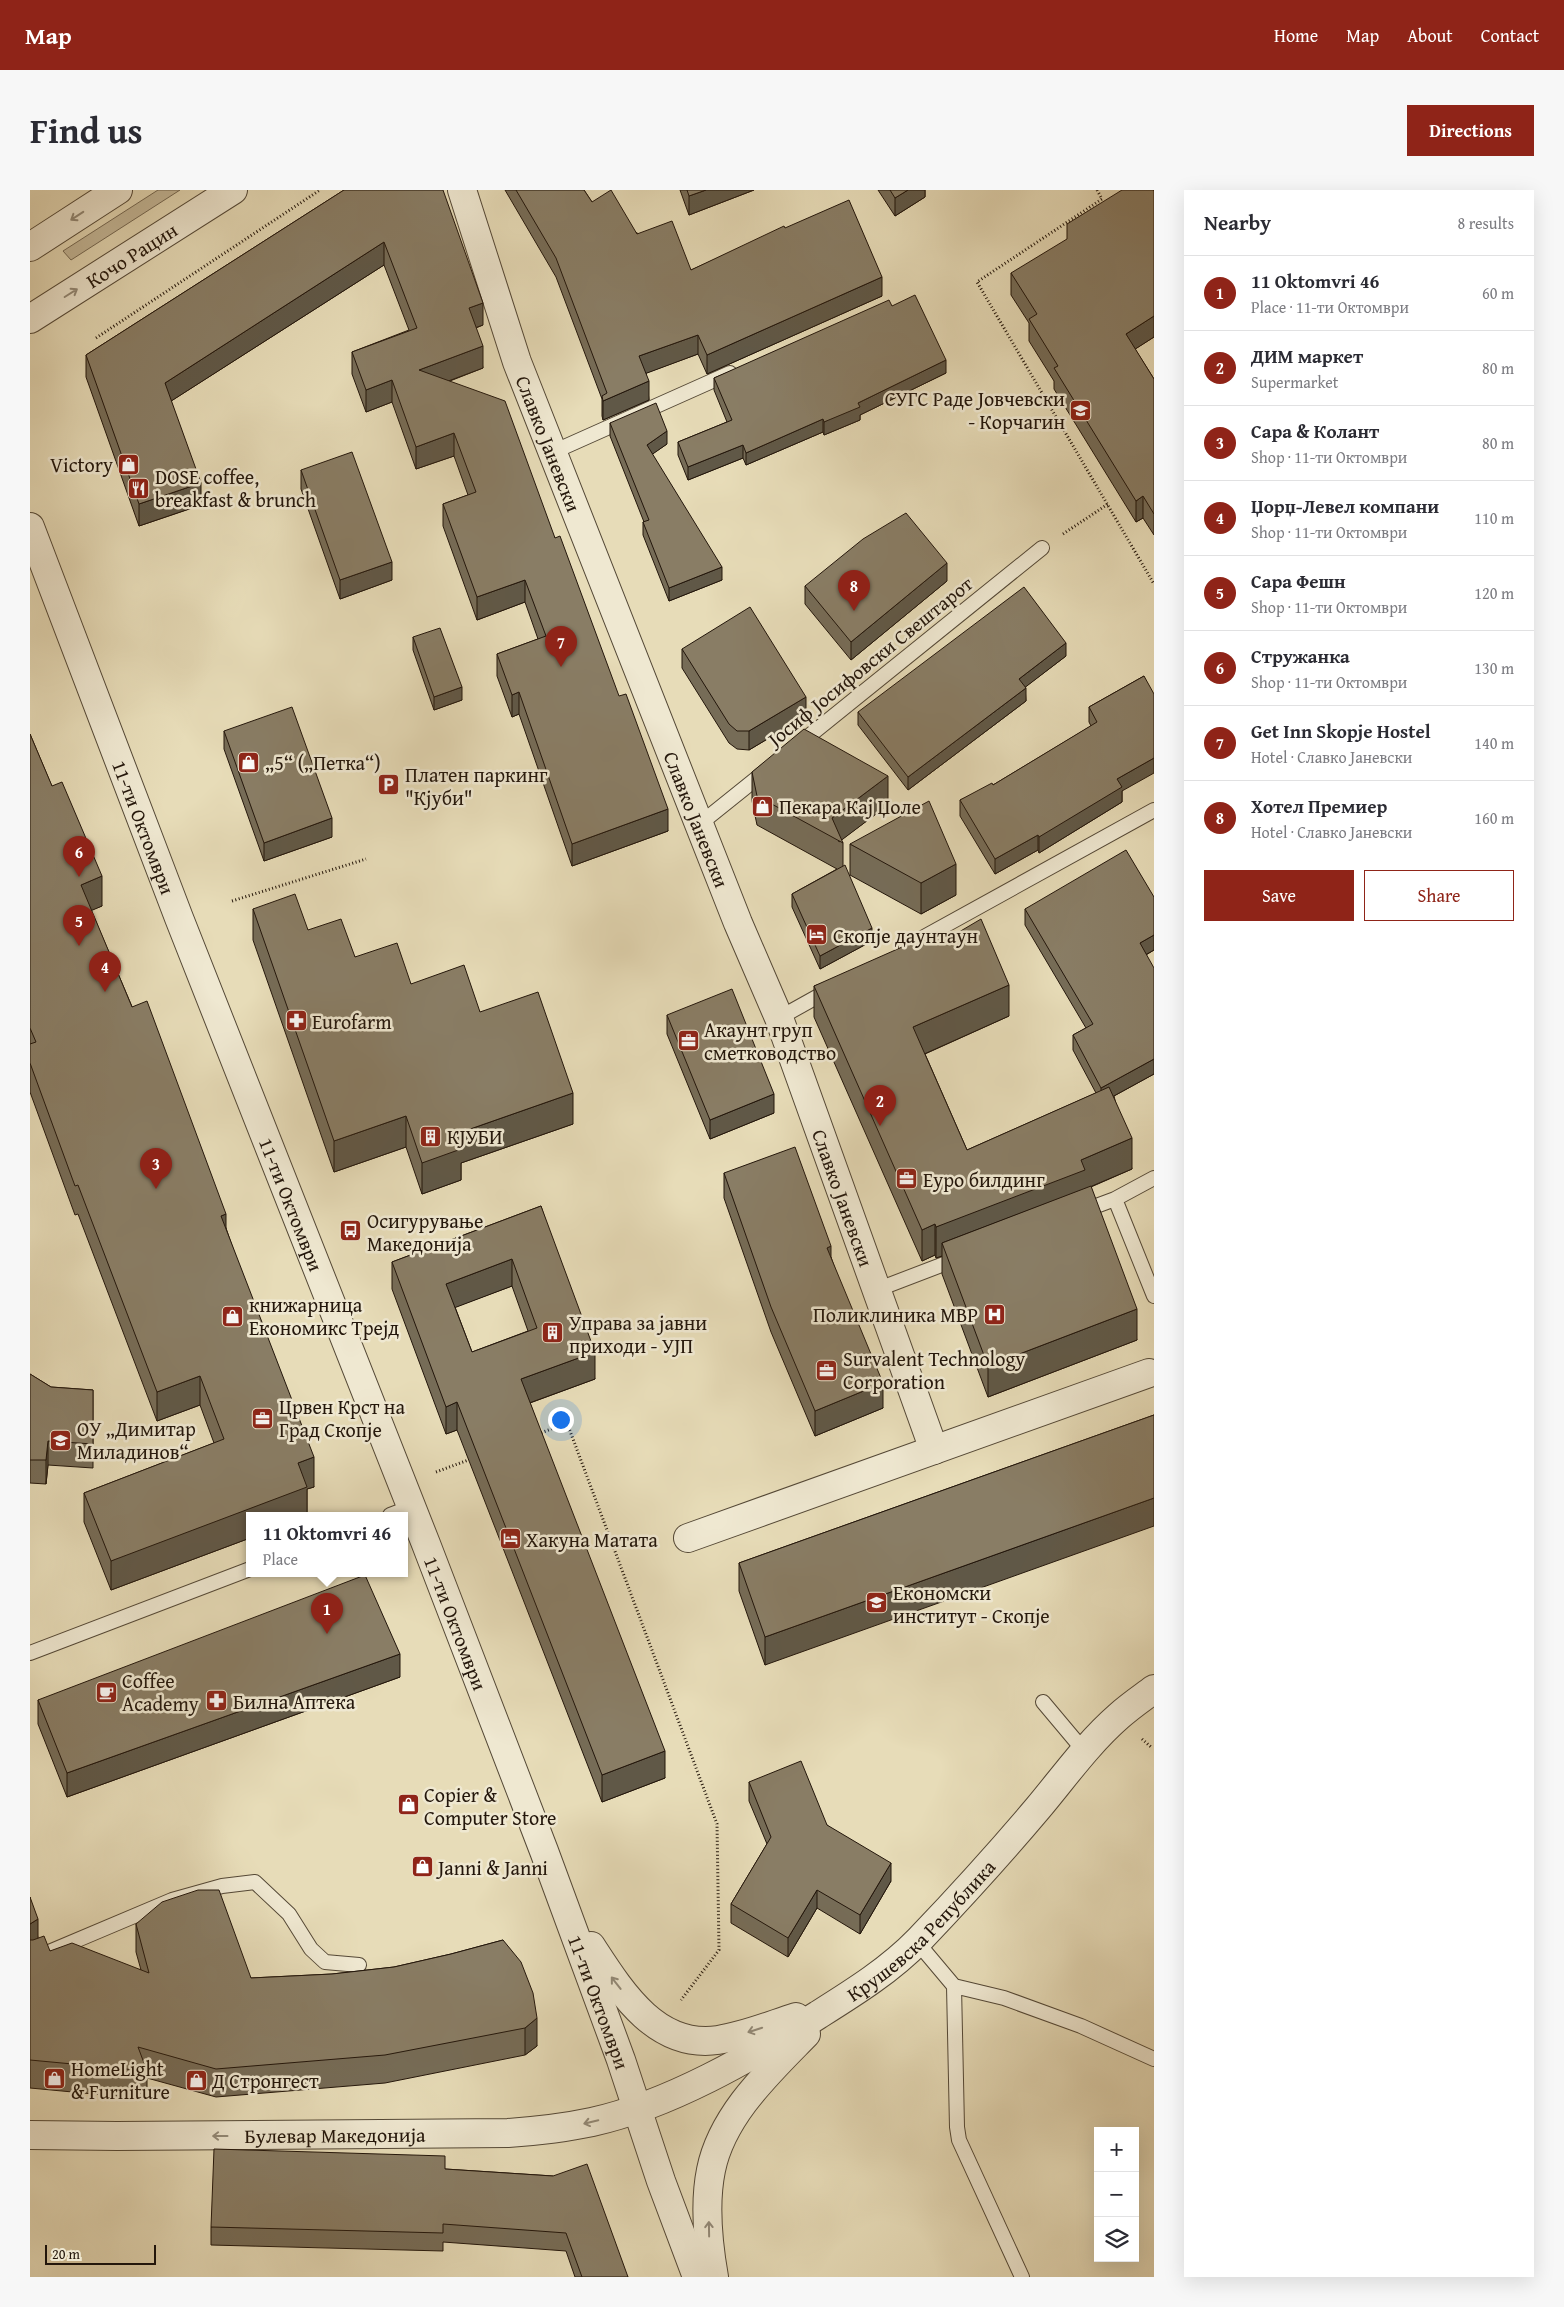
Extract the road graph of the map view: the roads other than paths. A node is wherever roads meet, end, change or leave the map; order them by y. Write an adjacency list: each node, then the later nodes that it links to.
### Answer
1 (118, 190): 4 (street, one-way to 4)
2 (233, 190): 5 (street, Кочо Рацин, one-way to 2)
3 (462, 190): 7 (street, Славко Јаневски)
4 (30, 247)
5 (30, 319)
6 (742, 368): 7 (lane)
7 (553, 452): 12 (street, Славко Јаневски)
8 (30, 527): 10 (street, 11-ти Октомври)
9 (1042, 548): 12 (lane, Јосиф Јосифовски Свештарот)
10 (37, 556): 24 (street, 11-ти Октомври)
11 (1154, 810): 13 (lane)
12 (701, 823): 15 (street, Славко Јаневски)
13 (892, 955)
14 (840, 984): 15 (lane)
15 (779, 1018): 20 (street, Славко Јаневски)
16 (1154, 1178): 17 (lane)
17 (1115, 1199): 18 (lane); 21 (lane)
18 (1069, 1216)
19 (968, 1255): 20 (lane)
20 (876, 1290): 23 (street, Славко Јаневски)
21 (1154, 1296)
22 (1149, 1374): 23 (street)
23 (934, 1450): 26 (street)
24 (401, 1511)
25 (408, 1528): 32 (street, 11-ти Октомври)
26 (688, 1538)
27 (246, 1571): 28 (lane)
28 (30, 1653)
29 (1154, 1689): 31 (street, Крушевска Република)
30 (1043, 1702): 31 (lane)
31 (1085, 1752): 33 (street, Крушевска Република)
32 (560, 1894): 37 (street, one-way to 32); 39 (street, 11-ти Октомври)
33 (917, 1942): 36 (lane); 37 (street, Крушевска Република)
34 (30, 1960): 35 (lane)
35 (359, 1965)
36 (954, 1986): 38 (lane); 43 (lane)
37 (835, 2004): 39 (street, Крушевска Република); 42 (street, one-way to 37)
38 (1154, 2059)
39 (638, 2108): 40 (street, Булевар Македонија, one-way to 40); 41 (street, 11-ти Октомври)
40 (36, 2138)
41 (697, 2277)
42 (714, 2277)
43 (1022, 2277)

